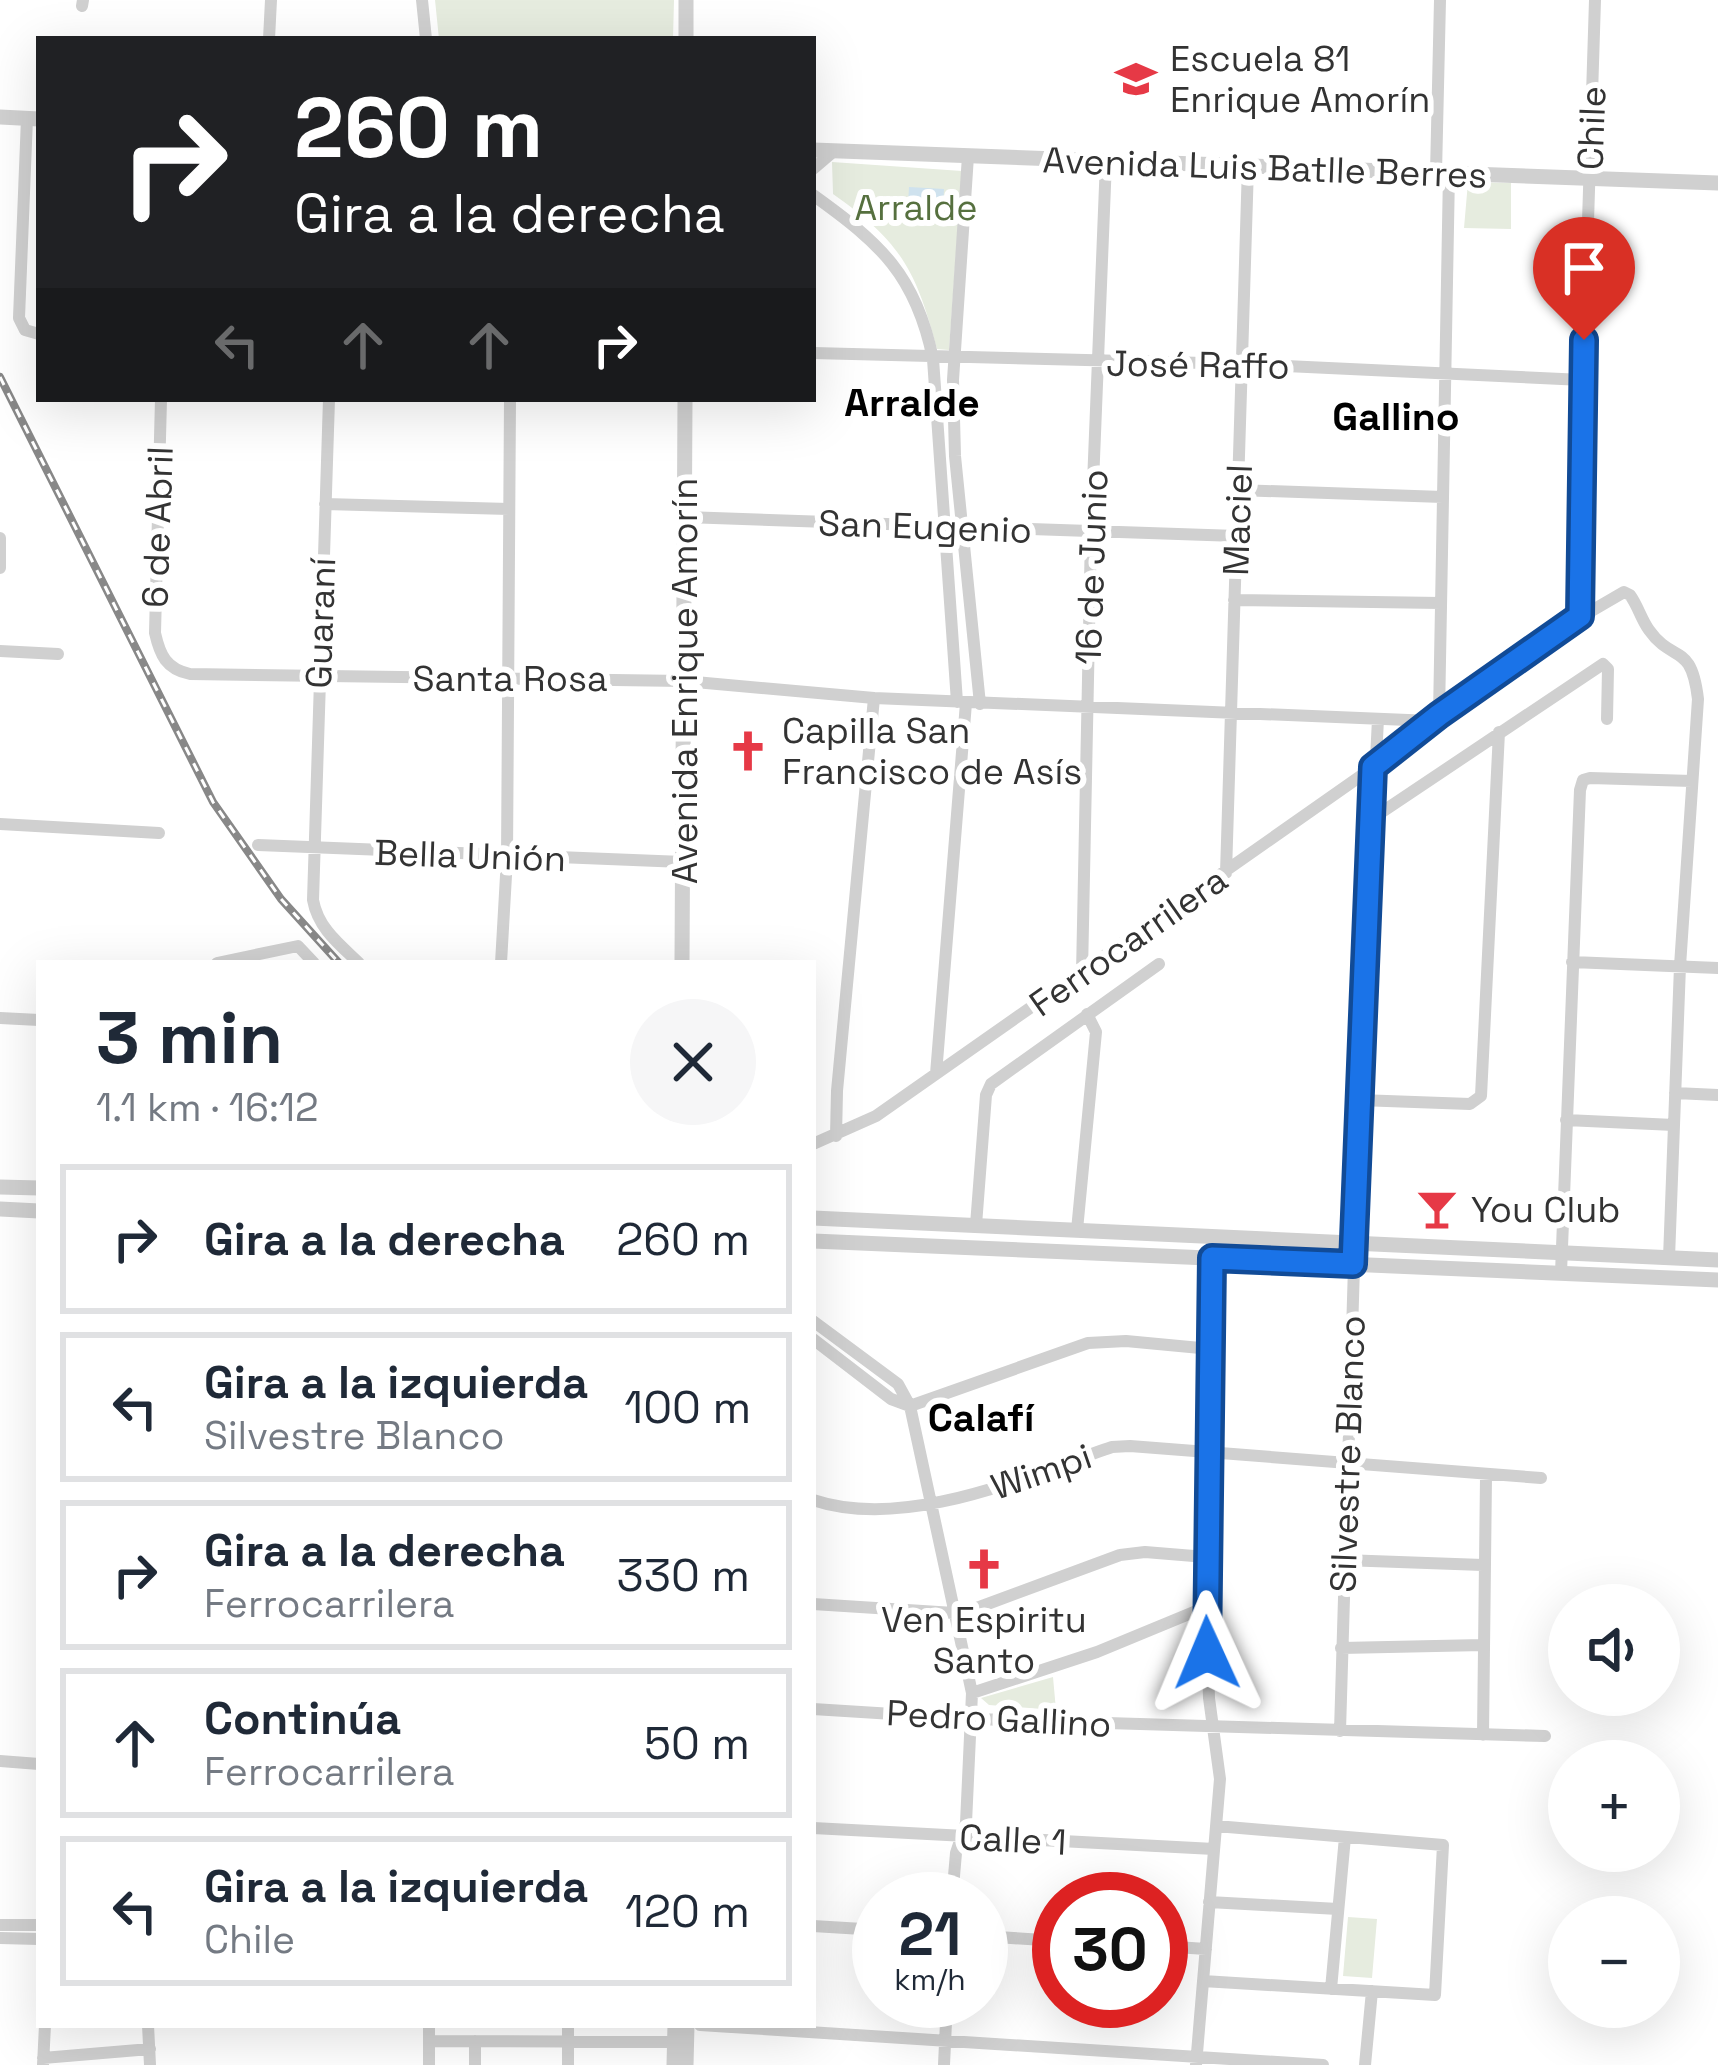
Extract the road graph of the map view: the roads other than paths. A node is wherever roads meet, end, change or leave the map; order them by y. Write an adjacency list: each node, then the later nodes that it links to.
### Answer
1 (271, 0): 6 (street)
2 (422, 0): 7 (street)
3 (686, 0): 8 (street)
4 (1440, 0): 17 (street)
5 (1595, 0): 18 (street, Chile)
6 (269, 36)
7 (425, 36)
8 (686, 36)
9 (0, 117): 10 (street)
10 (33, 118): 21 (street)
11 (816, 150): 12 (street, Avenida Luis Batlle Berres)
12 (834, 151): 13 (street, Avenida Luis Batlle Berres); 15 (street)
13 (968, 156): 14 (street, Avenida Luis Batlle Berres); 23 (street)
14 (1106, 160): 16 (street, Avenida Luis Batlle Berres); 25 (street, 16 de Junio)
15 (816, 166)
16 (1247, 166): 17 (street, Avenida Luis Batlle Berres); 26 (street, Maciel)
17 (1442, 173): 18 (street, Avenida Luis Batlle Berres); 27 (street)
18 (1589, 179): 19 (street, Avenida Luis Batlle Berres); 28 (street, Chile)
19 (1718, 183)
20 (816, 197): 24 (street)
21 (36, 333)
22 (816, 352): 24 (street, José Raffo)
23 (955, 357): 24 (street, José Raffo); 25 (street, José Raffo); 39 (street)
24 (933, 359): 38 (street)
25 (1099, 362): 26 (street, José Raffo); 40 (street, 16 de Junio)
26 (1244, 364): 27 (street, José Raffo); 33 (street, Maciel)
27 (1447, 373): 28 (street, José Raffo); 34 (street)
28 (1583, 380): 46 (street, Chile)
29 (161, 402): 49 (street, 6 de Abril)
30 (329, 402): 35 (street, Guaraní)
31 (511, 402): 36 (street)
32 (686, 402): 37 (street, Avenida Enrique Amorín)
33 (1238, 490): 34 (street); 41 (street, Maciel)
34 (1443, 497): 45 (street)
35 (325, 504): 36 (street); 51 (street, Guaraní)
36 (509, 509): 50 (street)
37 (685, 518): 38 (street, San Eugenio); 52 (street, Avenida Enrique Amorín)
38 (945, 525): 39 (street, San Eugenio); 54 (street)
39 (961, 526): 40 (street, San Eugenio); 54 (street)
40 (1091, 533): 41 (street, San Eugenio); 55 (street, 16 de Junio)
41 (1237, 536): 44 (street, Maciel)
42 (0, 538): 43 (street)
43 (0, 568)
44 (1234, 600): 45 (street); 56 (street, Maciel)
45 (1441, 603): 57 (street)
46 (1580, 616): 57 (street, Ferrocarrilera); 62 (street, Ferrocarrilera)
47 (0, 651): 48 (street)
48 (58, 653)
49 (160, 654): 51 (street, Santa Rosa)
50 (509, 676): 51 (street, Santa Rosa); 52 (street, Santa Rosa); 68 (street)
51 (318, 679): 67 (street, Guaraní)
52 (684, 681): 53 (street, Santa Rosa); 69 (street, Avenida Enrique Amorín)
53 (874, 698): 54 (street, Santa Rosa); 90 (street)
54 (968, 703): 55 (street, Santa Rosa); 84 (street)
55 (1087, 710): 56 (street, Santa Rosa); 80 (street, 16 de Junio)
56 (1231, 716): 58 (street, Santa Rosa); 70 (street, Maciel)
57 (1436, 718): 58 (street, Santa Rosa); 61 (street, Ferrocarrilera)
58 (1378, 719): 61 (street, Silvestre Blanco)
59 (1607, 719): 60 (street)
60 (1499, 732): 63 (street); 87 (street)
61 (1373, 767): 63 (street, Silvestre Blanco); 70 (street, Ferrocarrilera)
62 (1692, 782): 76 (street); 78 (street)
63 (1373, 818): 87 (street, Silvestre Blanco)
64 (0, 824): 65 (street)
65 (159, 832)
66 (258, 845): 67 (street, Bella Unión)
67 (313, 848): 68 (street, Bella Unión); 73 (street)
68 (507, 858): 69 (street, Bella Unión); 74 (street)
69 (683, 862): 75 (street, Avenida Enrique Amorín)
70 (1226, 873): 80 (street, Ferrocarrilera)
71 (288, 953): 72 (street)
72 (238, 960)
73 (355, 960)
74 (501, 960)
75 (682, 960)
76 (1572, 962): 78 (street); 88 (street)
77 (1159, 964): 81 (street)
78 (1680, 966): 79 (street); 85 (street)
79 (1718, 968)
80 (1082, 974): 84 (street, Ferrocarrilera)
81 (1087, 1014): 97 (street); 98 (street)
82 (0, 1018): 83 (street)
83 (36, 1020)
84 (936, 1074): 90 (street, Ferrocarrilera)
85 (1675, 1093): 86 (street); 89 (street)
86 (1718, 1095)
87 (1359, 1100): 101 (street, Silvestre Blanco)
88 (1566, 1120): 89 (street); 102 (street)
89 (1674, 1125): 104 (street)
90 (836, 1136): 91 (street, Ferrocarrilera)
91 (816, 1143)
92 (0, 1187): 93 (street)
93 (36, 1188)
94 (0, 1209): 95 (street)
95 (36, 1210)
96 (816, 1218): 97 (street)
97 (976, 1226): 98 (street)
98 (1077, 1231): 99 (street)
99 (1212, 1237): 101 (street); 103 (street)
100 (816, 1241): 103 (street)
101 (1354, 1243): 102 (street); 106 (street, Silvestre Blanco)
102 (1562, 1252): 104 (street); 107 (street)
103 (1212, 1258): 106 (street); 111 (street)
104 (1669, 1258): 105 (street)
105 (1718, 1260)
106 (1353, 1264): 107 (street); 114 (street, Silvestre Blanco)
107 (1561, 1273): 108 (street)
108 (1718, 1280)
109 (816, 1324): 112 (street)
110 (816, 1341): 112 (street)
111 (1210, 1349): 112 (street); 113 (street)
112 (910, 1406): 118 (street)
113 (1208, 1455): 114 (street, Wimpi); 118 (street, Wimpi); 119 (street)
114 (1346, 1465): 115 (street, Wimpi); 120 (street, Silvestre Blanco)
115 (1486, 1477): 116 (street, Wimpi); 121 (street)
116 (1541, 1478)
117 (816, 1500): 118 (street, Wimpi)
118 (931, 1505): 124 (street)
119 (1206, 1557): 123 (street); 124 (street)
120 (1342, 1560): 121 (street); 126 (street, Silvestre Blanco)
121 (1483, 1565): 125 (street)
122 (816, 1604): 124 (street)
123 (1206, 1607): 127 (street); 130 (street)
124 (954, 1612): 127 (street)
125 (1483, 1646): 126 (street); 132 (street)
126 (1341, 1648): 131 (street, Silvestre Blanco)
127 (972, 1694): 129 (street)
128 (816, 1709): 129 (street, Pedro Gallino)
129 (973, 1719): 130 (street, Pedro Gallino); 138 (street)
130 (1213, 1727): 131 (street, Pedro Gallino); 136 (street)
131 (1340, 1731): 132 (street, Pedro Gallino)
132 (1483, 1735): 133 (street, Pedro Gallino)
133 (1545, 1736)
134 (0, 1761): 135 (street)
135 (36, 1764)
136 (1216, 1826): 139 (street); 140 (street)
137 (816, 1828): 138 (street, Calle 1)
138 (962, 1836): 140 (street, Calle 1); 141 (street)
139 (1345, 1837): 143 (street); 154 (street)
140 (1214, 1849): 142 (street)
141 (954, 1872)
142 (1210, 1902): 143 (street); 151 (street)
143 (1338, 1910): 153 (street)
144 (0, 1925): 145 (street)
145 (36, 1925)
146 (816, 1926): 147 (street)
147 (852, 1928)
148 (0, 1938): 149 (street)
149 (36, 1939)
150 (1188, 1948): 151 (street)
151 (1206, 1949): 152 (street)
152 (1203, 1981): 153 (street); 167 (street)
153 (1331, 1989): 154 (street)
154 (1372, 1991): 178 (street)
155 (45, 2028): 168 (street)
156 (148, 2028): 166 (street)
157 (429, 2028): 163 (street)
158 (568, 2028): 165 (street)
159 (749, 2028): 162 (street)
160 (946, 2028): 162 (street)
161 (681, 2033): 165 (street); 174 (street); 175 (street)
162 (946, 2040): 167 (street); 176 (street)
163 (429, 2041): 164 (street); 171 (street)
164 (475, 2041): 165 (street); 172 (street)
165 (568, 2041): 173 (street)
166 (150, 2049): 168 (street); 170 (street)
167 (1197, 2060): 169 (street)
168 (43, 2061)
169 (1284, 2064): 177 (street)
170 (150, 2065)
171 (429, 2065)
172 (475, 2065)
173 (568, 2065)
174 (674, 2065)
175 (686, 2065)
176 (944, 2065)
177 (1323, 2065)
178 (1365, 2065)

